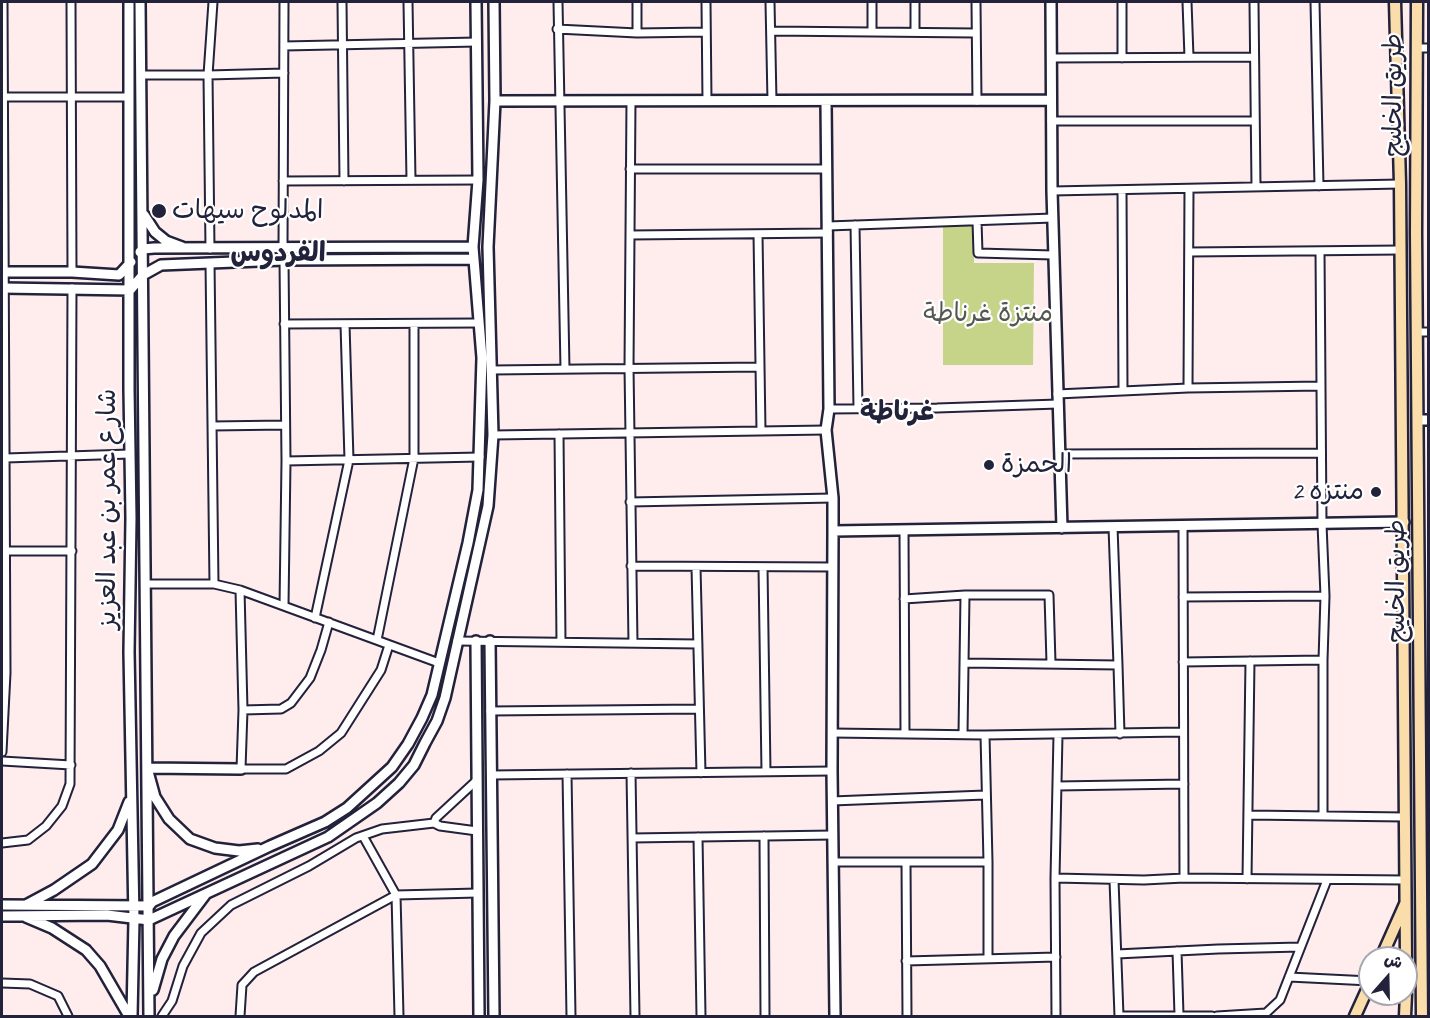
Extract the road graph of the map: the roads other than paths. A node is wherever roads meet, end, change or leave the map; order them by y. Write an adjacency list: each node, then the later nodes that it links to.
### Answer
1 (3, 2): 42 (street)
2 (71, 2): 47 (street)
3 (129, 2): 48 (street, شارع عمر بن عبد العزيز)
4 (140, 2): 44 (street, شارع عمر بن عبد العزيز)
5 (213, 2): 45 (street)
6 (285, 2): 35 (street)
7 (342, 2): 34 (street)
8 (408, 2): 33 (street)
9 (476, 2): 32 (street)
10 (494, 2): 52 (street)
11 (558, 2): 25 (street)
12 (637, 2): 30 (street)
13 (706, 2): 28 (street)
14 (770, 2): 26 (street)
15 (872, 2): 27 (street)
16 (915, 2): 29 (street)
17 (976, 2): 31 (street)
18 (1051, 2): 40 (street)
19 (1122, 2): 41 (street)
20 (1187, 2): 38 (street)
21 (1254, 2): 39 (street)
22 (1315, 2): 66 (street)
23 (1395, 2): 65 (main road, طريق الخليج)
24 (1417, 2): 36 (main road, طريق الخليج)
25 (557, 29): 30 (street); 49 (street)
26 (771, 31): 27 (street); 55 (street)
27 (872, 31): 29 (street)
28 (706, 32): 30 (street); 54 (street)
29 (915, 32): 31 (street)
30 (637, 33)
31 (975, 33): 56 (street)
32 (477, 42): 33 (street); 62 (street)
33 (408, 44): 34 (street); 61 (street)
34 (343, 45): 35 (street); 63 (street)
35 (284, 46): 43 (street)
36 (1417, 48): 37 (street); 102 (main road, طريق الخليج)
37 (1428, 48)
38 (1189, 57): 39 (street); 41 (street)
39 (1254, 57): 58 (street)
40 (1051, 58): 41 (street); 51 (street)
41 (1122, 58)
42 (2, 73): 46 (street)
43 (284, 73): 45 (street); 64 (street)
44 (141, 75): 45 (street); 72 (street, شارع عمر بن عبد العزيز)
45 (208, 75): 82 (street)
46 (3, 97): 47 (street); 71 (street)
47 (72, 97): 48 (street); 93 (street)
48 (129, 97): 90 (street, شارع عمر بن عبد العزيز)
49 (559, 100): 52 (street); 53 (street); 106 (street)
50 (826, 100): 55 (street); 56 (street); 60 (street)
51 (1050, 100): 56 (street); 57 (street)
52 (495, 101): 107 (street)
53 (631, 101): 54 (street); 59 (street)
54 (707, 101): 55 (street)
55 (772, 101)
56 (977, 101)
57 (1051, 121): 58 (street); 70 (street)
58 (1255, 121): 67 (street)
59 (630, 169): 60 (street); 78 (street)
60 (827, 169): 76 (street)
61 (411, 180): 62 (street); 63 (street)
62 (478, 180): 79 (street)
63 (345, 181): 64 (street)
64 (284, 182): 80 (street)
65 (1400, 184): 66 (street); 84 (main road, طريق الخليج)
66 (1319, 186): 67 (street)
67 (1256, 187): 68 (street)
68 (1189, 189): 69 (street); 86 (street)
69 (1122, 190): 70 (street); 110 (street)
70 (1052, 191): 73 (street)
71 (2, 204): 92 (street)
72 (141, 210): 81 (street, شارع عمر بن عبد العزيز); 83 (street)
73 (1053, 218): 74 (street); 87 (street)
74 (977, 221): 75 (street); 87 (street)
75 (855, 225): 76 (street); 112 (street)
76 (828, 229): 77 (street); 113 (street)
77 (758, 234): 78 (street); 105 (street)
78 (630, 235): 104 (street)
79 (473, 247): 80 (street); 88 (street)
80 (283, 248): 82 (street)
81 (143, 249): 83 (street); 90 (street); 94 (street, شارع عمر بن عبد العزيز)
82 (210, 249): 83 (street)
83 (190, 250)
84 (1401, 250): 85 (street); 134 (main road, طريق الخليج)
85 (1320, 251): 86 (street); 108 (street)
86 (1189, 252): 109 (street)
87 (1053, 255): 111 (street)
88 (473, 259): 89 (street); 98 (street)
89 (284, 260): 91 (street); 99 (street)
90 (130, 263): 93 (street); 97 (street, شارع عمر بن عبد العزيز)
91 (210, 263): 94 (street); 116 (street)
92 (3, 272): 93 (street); 95 (street)
93 (72, 272)
94 (143, 275): 97 (street); 147 (street, شارع عمر بن عبد العزيز)
95 (4, 288): 96 (street); 103 (street)
96 (72, 288): 97 (street); 125 (street)
97 (130, 290): 123 (street, شارع عمر بن عبد العزيز)
98 (479, 323): 101 (street); 126 (street)
99 (284, 324): 100 (street); 115 (street)
100 (345, 324): 101 (street); 129 (street)
101 (414, 324): 128 (street)
102 (1423, 332): 114 (main road, طريق الخليج)
103 (4, 347): 127 (street)
104 (628, 367): 105 (street); 106 (street); 119 (street)
105 (760, 367): 118 (street)
106 (565, 369): 107 (street)
107 (492, 370): 121 (street)
108 (1321, 386): 109 (street); 122 (street)
109 (1188, 388): 110 (street)
110 (1123, 391): 111 (street)
111 (1057, 399): 112 (street); 124 (street)
112 (858, 408): 113 (street)
113 (829, 409): 117 (street)
114 (1423, 420): 172 (main road, طريق الخليج)
115 (285, 425): 116 (street); 130 (street)
116 (212, 426): 148 (street)
117 (826, 430): 118 (street); 132 (street)
118 (761, 431): 119 (street)
119 (629, 433): 120 (street); 133 (street)
120 (559, 434): 121 (street); 161 (street)
121 (493, 435): 158 (street)
122 (1322, 453): 124 (street); 135 (street)
123 (130, 454): 125 (street); 200 (street, شارع عمر بن عبد العزيز)
124 (1060, 454): 138 (street)
125 (72, 456): 127 (street); 142 (street)
126 (480, 457): 128 (street); 168 (street)
127 (6, 458): 131 (street)
128 (414, 458): 129 (street); 157 (street)
129 (349, 460): 130 (street); 155 (street)
130 (286, 461): 154 (street)
131 (4, 476): 141 (street)
132 (833, 498): 133 (street); 140 (street)
133 (630, 502): 143 (street)
134 (1404, 522): 135 (street); 204 (main road, طريق الخليج)
135 (1322, 524): 136 (street); 151 (street)
136 (1183, 526): 137 (street); 152 (street)
137 (1113, 527): 138 (street); 171 (street)
138 (1062, 528): 139 (street)
139 (904, 530): 140 (street); 153 (street)
140 (833, 531): 146 (street)
141 (4, 551): 142 (street); 173 (street)
142 (72, 551): 187 (street)
143 (631, 566): 144 (street); 162 (street)
144 (696, 567): 145 (street); 163 (street)
145 (763, 567): 146 (street); 192 (street)
146 (833, 567): 178 (street)
147 (146, 584): 148 (street); 188 (street, شارع عمر بن عبد العزيز)
148 (214, 584): 149 (street)
149 (240, 590): 154 (street); 175 (street)
150 (965, 595): 153 (street); 169 (street); 170 (street)
151 (1325, 596): 152 (street); 165 (street)
152 (1183, 597): 167 (street)
153 (904, 599): 179 (street)
154 (284, 606): 155 (street)
155 (315, 618): 156 (street)
156 (329, 622): 157 (street); 175 (street)
157 (377, 640): 164 (street)
158 (457, 641): 159 (street); 223 (street)
159 (476, 641): 160 (street); 196 (street)
160 (490, 641): 161 (street); 176 (street)
161 (561, 642): 162 (street)
162 (633, 643): 163 (street)
163 (698, 644): 174 (street)
164 (389, 645): 168 (street); 189 (street)
165 (1323, 660): 166 (street); 203 (street)
166 (1250, 661): 167 (street); 202 (street)
167 (1183, 662): 177 (street)
168 (440, 663): 213 (street)
169 (964, 663): 170 (street); 180 (street)
170 (1051, 663): 171 (street)
171 (1118, 665): 181 (street)
172 (1424, 670): 185 (main road, طريق الخليج)
173 (4, 673): 184 (street)
174 (699, 709): 176 (street); 191 (street)
175 (243, 710): 189 (street)
176 (490, 711): 195 (street)
177 (1182, 732): 181 (street); 197 (street)
178 (832, 733): 179 (street); 190 (street)
179 (905, 734): 180 (street)
180 (963, 734): 182 (street)
181 (1120, 734): 183 (street)
182 (985, 735): 183 (street); 199 (street)
183 (1058, 735): 198 (street)
184 (2, 752)
185 (1425, 755): 235 (main road, طريق الخليج)
186 (2, 761): 187 (street)
187 (71, 765): 212 (street)
188 (147, 768): 189 (street); 213 (street); 230 (street, شارع عمر بن عبد العزيز)
189 (241, 769)
190 (832, 771): 192 (street); 201 (street)
191 (701, 772): 192 (street); 193 (street)
192 (766, 772)
193 (631, 773): 194 (street); 211 (street)
194 (567, 774): 195 (street); 257 (street)
195 (491, 775): 256 (street)
196 (477, 780): 205 (street); 206 (street)
197 (1184, 784): 198 (street); 217 (street)
198 (1057, 786): 218 (street)
199 (985, 795): 201 (street); 216 (street)
200 (131, 797): 228 (street); 229 (street, شارع عمر بن عبد العزيز)
201 (832, 801): 207 (street)
202 (1248, 815): 203 (street); 219 (street)
203 (1323, 816): 204 (street)
204 (1405, 817): 222 (main road, طريق الخليج)
205 (434, 823): 206 (street); 208 (street)
206 (477, 831): 224 (street)
207 (833, 835): 209 (street); 214 (street)
208 (363, 836): 225 (street); 252 (street)
209 (764, 836): 210 (street); 260 (street)
210 (698, 837): 211 (street); 259 (street)
211 (632, 838): 258 (street)
212 (2, 843)
213 (270, 846): 230 (street)
214 (833, 862): 215 (street); 261 (street)
215 (906, 862): 216 (street); 243 (street)
216 (988, 862): 242 (street)
217 (1184, 878): 219 (street); 220 (street)
218 (1055, 879): 220 (street); 241 (street)
219 (1247, 879): 221 (street)
220 (1114, 880): 240 (street)
221 (1327, 880): 222 (street); 238 (street)
222 (1406, 880): 226 (main road, طريق الخليج)
223 (207, 893): 234 (street); 247 (street)
224 (478, 893): 225 (street); 255 (street)
225 (396, 895): 253 (street); 254 (street)
226 (1406, 902): 236 (main road); 237 (main road, طريق الخليج)
227 (2, 905): 228 (street)
228 (25, 906): 229 (street)
229 (133, 906): 230 (street); 233 (street, شارع عمر بن عبد العزيز)
230 (148, 906): 234 (street, شارع عمر بن عبد العزيز)
231 (2, 915): 232 (street)
232 (21, 915): 233 (street); 251 (street)
233 (134, 919): 234 (street); 251 (street, شارع عمر بن عبد العزيز)
234 (149, 920): 247 (street, شارع عمر بن عبد العزيز)
235 (1425, 922): 266 (main road, طريق الخليج)
236 (1386, 946)
237 (1406, 946)
238 (1300, 947): 239 (street); 244 (street)
239 (1177, 951): 240 (street); 248 (street)
240 (1117, 954): 249 (street)
241 (1056, 957): 242 (street); 263 (street)
242 (988, 959): 243 (street)
243 (906, 961): 262 (street)
244 (1289, 977): 245 (street); 265 (street)
245 (1358, 981)
246 (2, 983): 250 (street)
247 (149, 1015)
248 (1179, 1015): 249 (street); 264 (street)
249 (1119, 1016)
250 (68, 1017)
251 (131, 1017)
252 (162, 1017)
253 (240, 1017)
254 (399, 1017)
255 (479, 1017)
256 (494, 1017)
257 (571, 1017)
258 (635, 1017)
259 (701, 1017)
260 (765, 1017)
261 (835, 1017)
262 (907, 1017)
263 (1056, 1017)
264 (1212, 1017)
265 (1217, 1017)
266 (1422, 1017)

